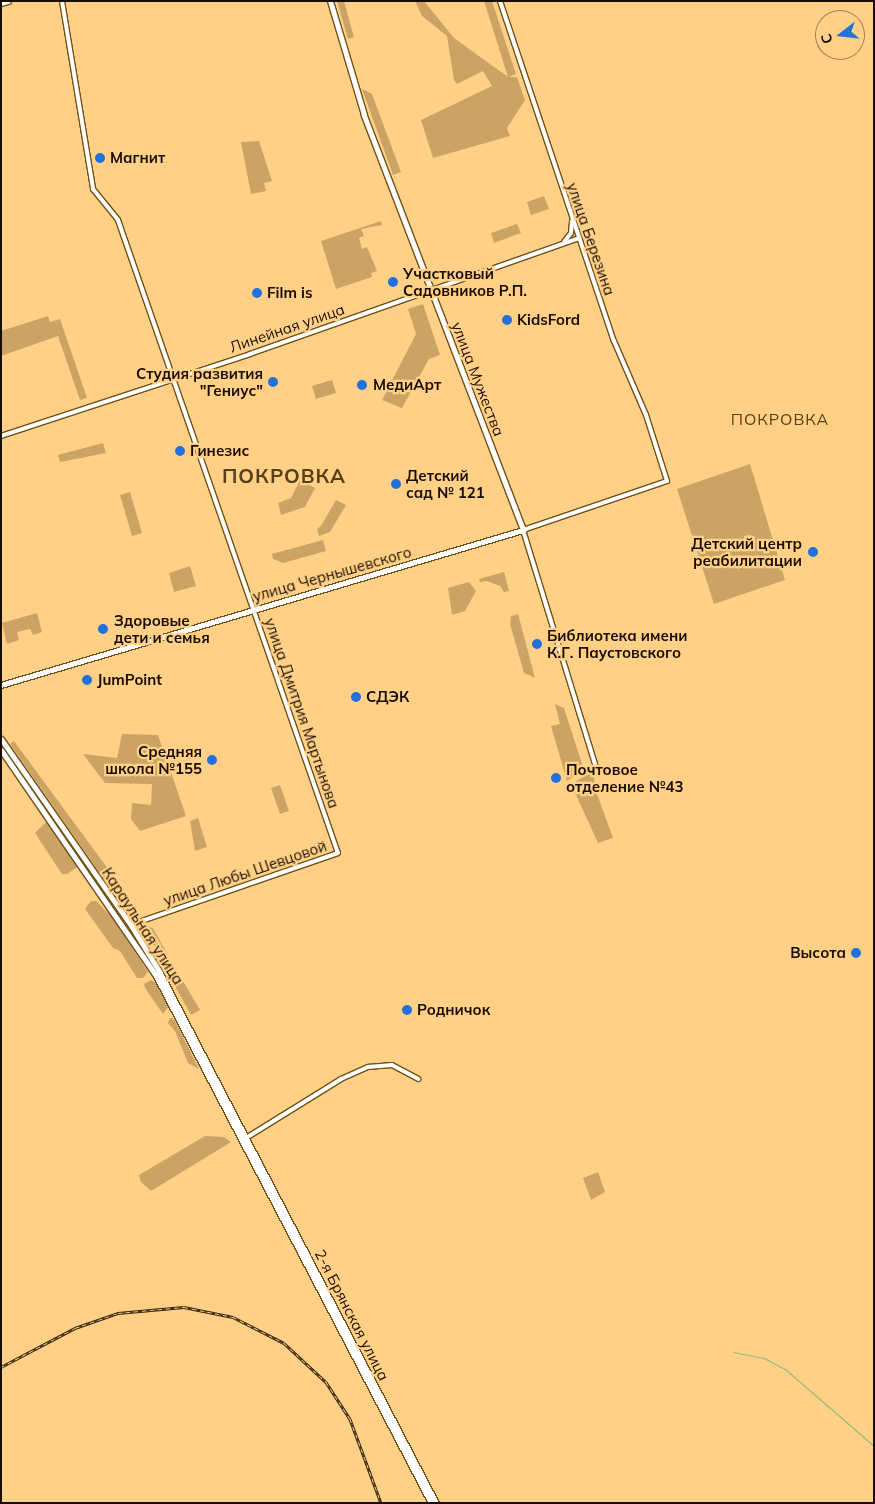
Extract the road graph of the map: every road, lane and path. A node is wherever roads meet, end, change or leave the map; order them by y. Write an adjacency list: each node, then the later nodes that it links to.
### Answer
1 (8, 1): 5 (main road)
2 (62, 1): 10 (street, улица Дмитрия Мартынова)
3 (330, 1): 9 (main road, улица Мужества)
4 (500, 1): 6 (street, улица Березина)
5 (1, 3)
6 (572, 218): 7 (street, улица Березина); 8 (street)
7 (579, 238): 8 (street, Линейная улица); 12 (street, улица Березина)
8 (562, 244): 9 (street, Линейная улица)
9 (431, 290): 10 (street, Линейная улица); 13 (main road, улица Мужества)
10 (172, 378): 11 (street, Линейная улица); 14 (street, улица Дмитрия Мартынова)
11 (1, 436)
12 (667, 481): 13 (street, улица Чернышевского)
13 (523, 530): 14 (main road, улица Чернышевского); 18 (street, улица Мужества)
14 (255, 610): 15 (main road, улица Чернышевского); 19 (street, улица Дмитрия Мартынова)
15 (1, 685)
16 (1, 739): 20 (main road, Караульная улица)
17 (1, 750): 22 (main road, Караульная улица)
18 (596, 768)
19 (338, 853): 20 (street, улица Любы Шевцовой)
20 (132, 927): 22 (main road, Караульная улица)
21 (418, 1079): 22 (street)
22 (244, 1139): 23 (main road, 2-я Брянская улица); 24 (main road, 2-я Брянская улица)
23 (431, 1503)
24 (436, 1503)

